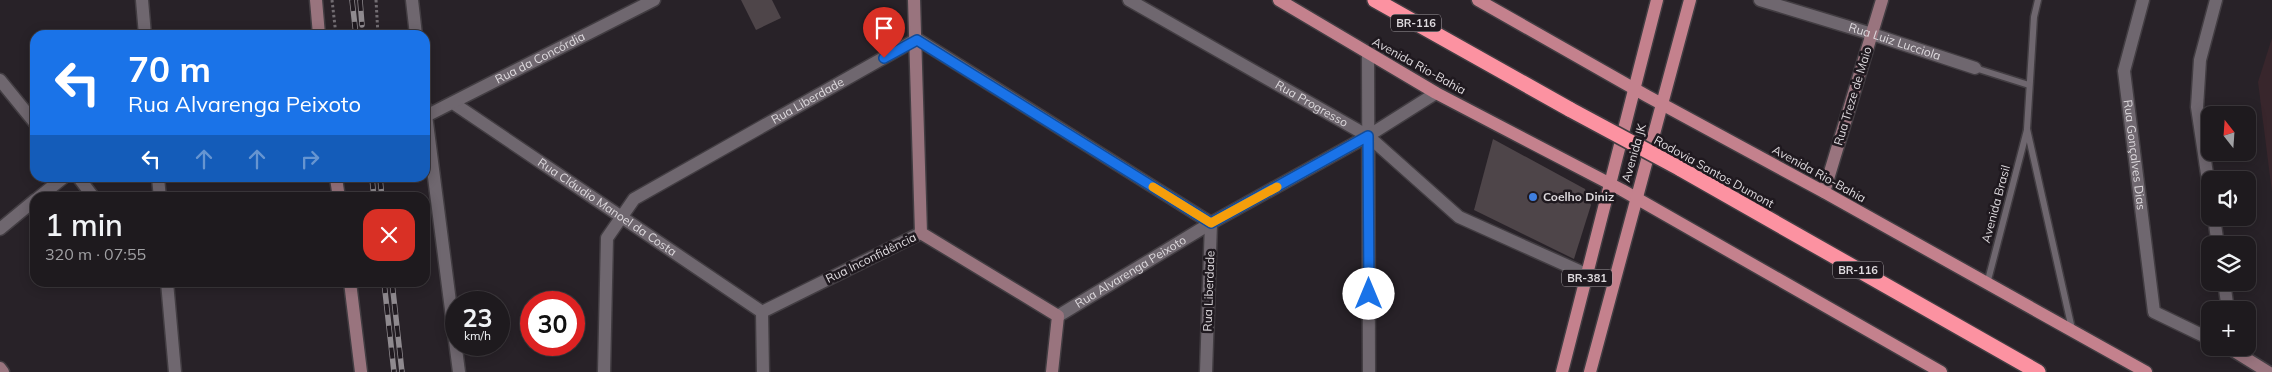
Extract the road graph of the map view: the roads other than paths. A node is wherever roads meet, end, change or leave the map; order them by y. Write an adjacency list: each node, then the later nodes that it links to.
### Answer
1 (142, 0): 17 (street)
2 (316, 0): 18 (street)
3 (412, 0): 19 (street)
4 (654, 0): 28 (street, Rua da Concórdia)
5 (914, 0): 21 (street)
6 (1129, 0): 33 (street, Rua Progresso)
7 (1278, 0): 22 (main road, Avenida Rio-Bahia)
8 (1374, 0): 70 (highway, Rodovia Santos Dumont / BR-116, bridge)
9 (1478, 0): 26 (main road, Avenida Rio-Bahia)
10 (1657, 0): 26 (main road, Avenida JK)
11 (1690, 0): 29 (main road, Avenida JK)
12 (1760, 0): 20 (street, Rua Luiz Lucciola)
13 (1882, 0): 20 (street, Rua Treze de Maio)
14 (2038, 0): 25 (lane)
15 (2143, 0): 55 (street, Rua Gonçalves Dias)
16 (2216, 0): 35 (street)
17 (145, 30)
18 (319, 30)
19 (415, 30)
20 (1872, 34): 23 (street, Rua Luiz Lucciola); 41 (street, Rua Treze de Maio)
21 (917, 40): 44 (street, Rua Liberdade); 45 (street); 47 (street)
22 (1368, 54): 27 (main road, Avenida Rio-Bahia); 33 (street)
23 (1975, 68): 25 (lane, Rua Luiz Lucciola)
24 (0, 80): 31 (street)
25 (2029, 85): 32 (lane)
26 (1635, 90): 29 (main road, Avenida Rio-Bahia); 38 (main road, Avenida JK / BR-381)
27 (1436, 93): 33 (street, Rua Alvarenga Peixoto); 38 (main road, Avenida Rio-Bahia)
28 (453, 103): 30 (street, Rua da Concórdia); 44 (street, Rua Cláudio Manoel da Costa)
29 (1662, 104): 41 (main road, Avenida Rio-Bahia); 42 (main road, Avenida JK / BR-381)
30 (430, 111)
31 (30, 118)
32 (2027, 129): 49 (lane, Avenida Brasil); 54 (lane)
33 (1368, 136): 45 (street, Rua Alvarenga Peixoto); 48 (street, Rua Progresso); 66 (street)
34 (430, 144): 61 (street)
35 (2207, 171)
36 (58, 182): 39 (street)
37 (81, 182): 40 (street)
38 (1610, 184): 42 (main road, Avenida Rio-Bahia); 48 (main road, Avenida JK / BR-381)
39 (46, 192)
40 (89, 192)
41 (1824, 192): 49 (main road, Avenida Rio-Bahia)
42 (1636, 198): 68 (main road, Avenida JK / BR-381); 69 (main road, Avenida Rio-Bahia)
43 (30, 204): 46 (street)
44 (621, 218): 52 (street, Rua Cláudio Manoel da Costa); 62 (street, Rua Liberdade)
45 (1211, 223): 53 (street, Rua Alvarenga Peixoto); 65 (street, Rua Liberdade)
46 (0, 229)
47 (921, 233): 52 (street, Rua Inconfidência); 53 (street, Rua Inconfidência)
48 (1588, 275): 67 (main road, Avenida JK / BR-381)
49 (1987, 284): 54 (main road, Avenida Rio-Bahia)
50 (351, 287): 60 (street)
51 (168, 288): 59 (street)
52 (762, 312): 63 (street)
53 (1058, 316): 64 (street)
54 (2072, 329): 71 (main road, Avenida Rio-Bahia)
55 (2201, 335)
56 (2242, 356): 72 (street)
57 (0, 368): 58 (street)
58 (3, 372)
59 (175, 372)
60 (361, 372)
61 (459, 372)
62 (604, 372)
63 (763, 372)
64 (1052, 372)
65 (1206, 372)
66 (1369, 372)
67 (1562, 372)
68 (1590, 372)
69 (1941, 372)
70 (2038, 372)
71 (2146, 372)
72 (2268, 372)

